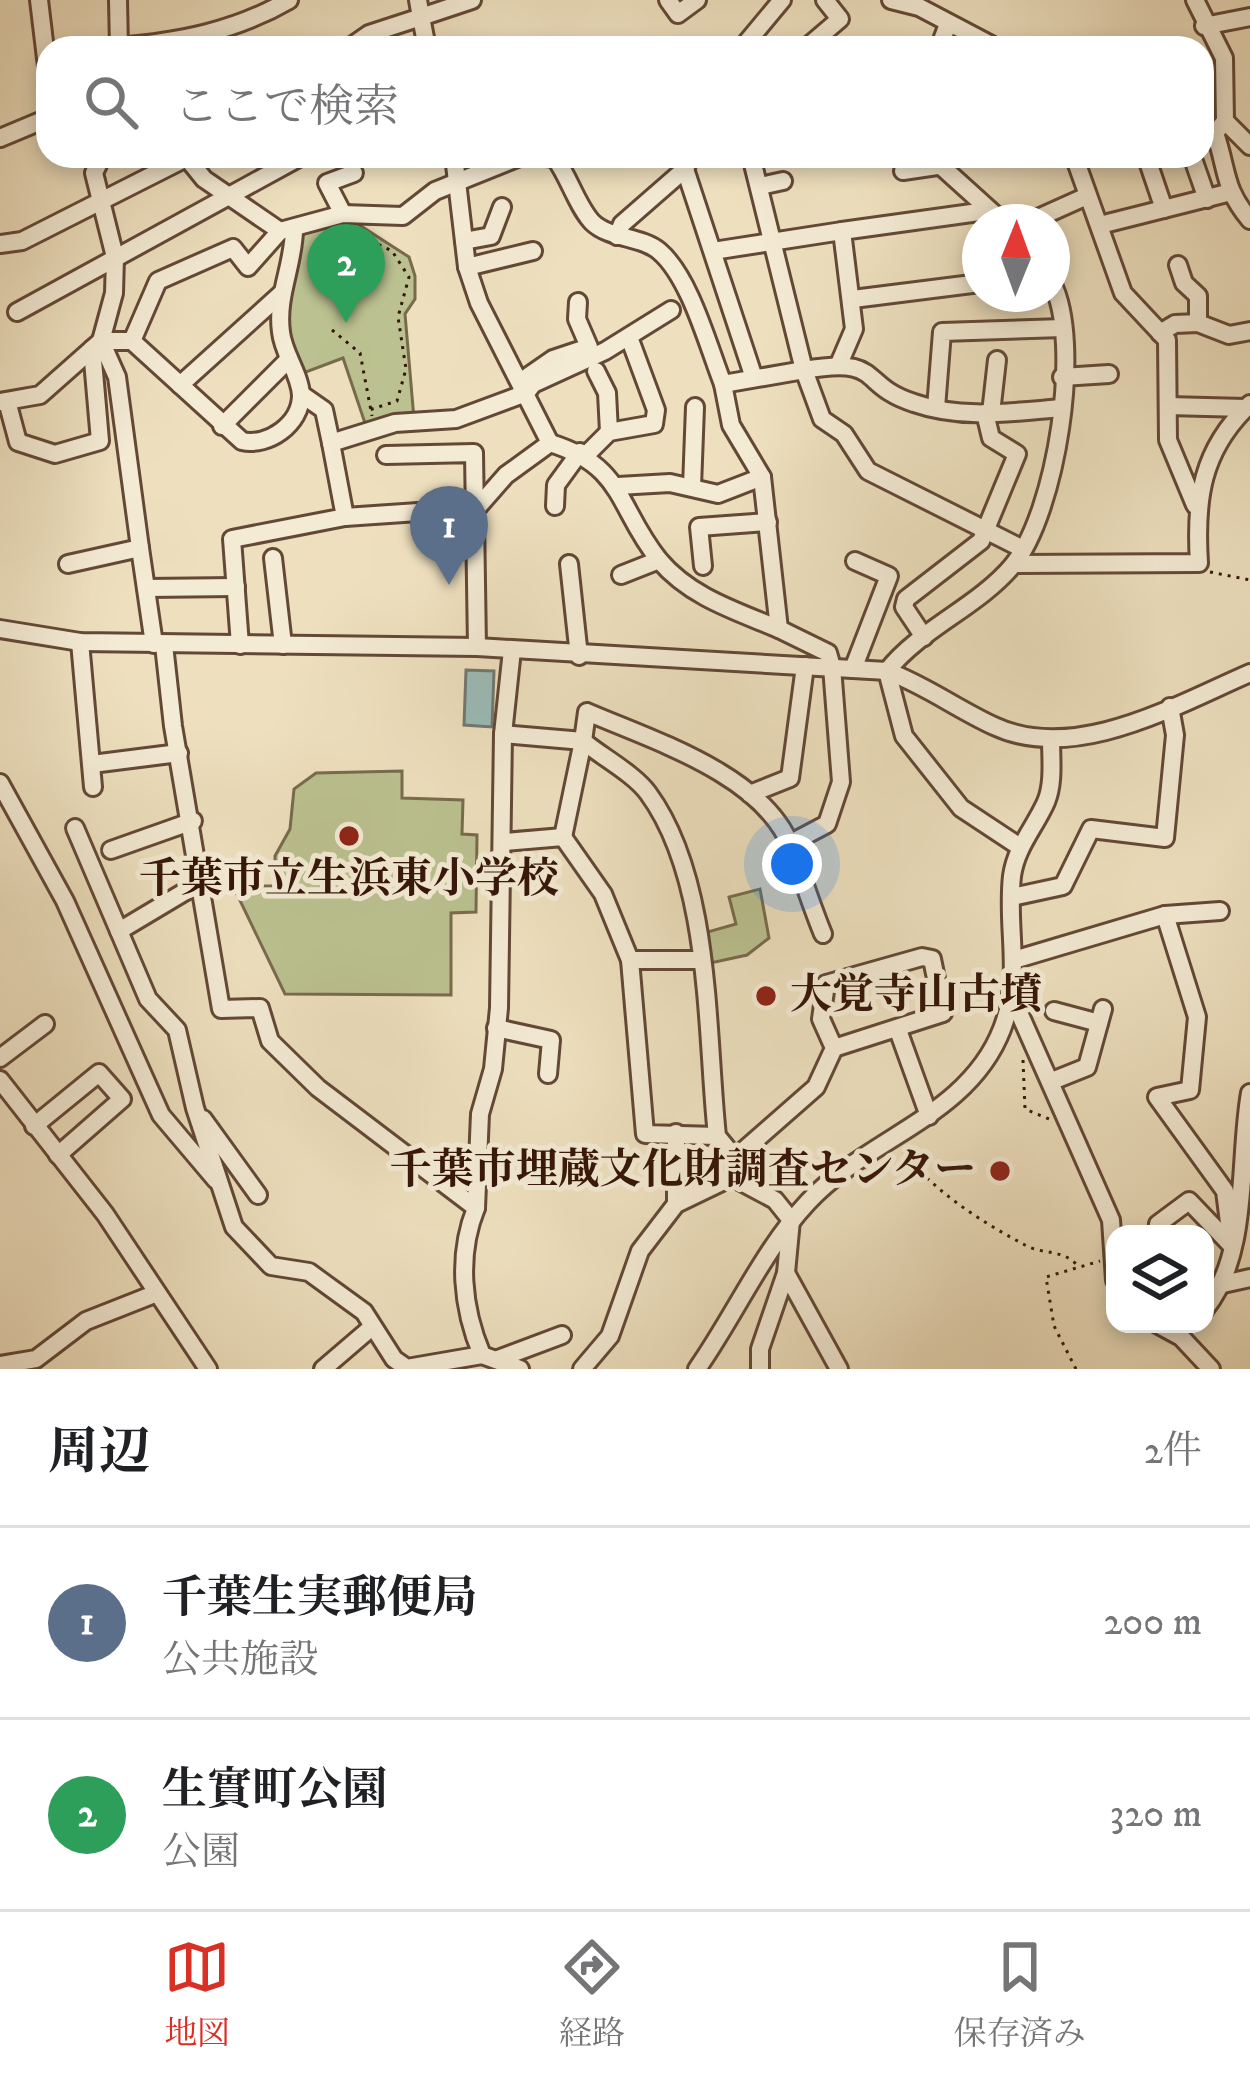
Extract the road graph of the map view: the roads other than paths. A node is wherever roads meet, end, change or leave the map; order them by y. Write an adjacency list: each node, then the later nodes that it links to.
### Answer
1 (38, 0): 15 (street)
2 (118, 0): 16 (street)
3 (289, 0): 17 (street)
4 (472, 0): 11 (street)
5 (668, 0): 6 (street)
6 (697, 0)
7 (782, 0): 19 (street)
8 (891, 0): 13 (street)
9 (1195, 0): 14 (street)
10 (832, 2): 20 (street)
11 (419, 9): 18 (street)
12 (1250, 16): 14 (street)
13 (948, 24): 21 (street); 22 (street)
14 (1204, 26): 23 (street)
15 (43, 36)
16 (119, 36)
17 (188, 36)
18 (366, 36)
19 (752, 36)
20 (820, 36)
21 (944, 36)
22 (972, 36)
23 (1210, 36)
24 (1214, 42): 25 (street)
25 (1225, 122): 28 (street); 49 (street)
26 (36, 123): 27 (street)
27 (0, 137)
28 (1250, 146)
29 (96, 168): 53 (street)
30 (168, 168): 53 (street)
31 (196, 168): 50 (street)
32 (282, 168): 50 (street)
33 (455, 168): 47 (street)
34 (493, 168): 47 (street)
35 (562, 168): 64 (street)
36 (681, 168): 64 (street)
37 (690, 168): 69 (street)
38 (755, 168): 48 (street)
39 (912, 168): 44 (street)
40 (940, 168): 54 (street)
41 (1078, 168): 51 (street)
42 (1150, 168): 57 (street)
43 (1196, 168): 52 (street)
44 (903, 171)
45 (354, 173): 59 (street)
46 (783, 181): 48 (street)
47 (457, 183): 59 (street); 65 (street)
48 (760, 186): 66 (street)
49 (1228, 193): 52 (street); 60 (street)
50 (234, 196): 62 (street); 70 (street)
51 (1087, 196): 55 (street); 61 (street)
52 (1207, 199): 57 (street)
53 (103, 203): 67 (street); 70 (street)
54 (979, 204)
55 (1069, 204)
56 (502, 207): 65 (street)
57 (1164, 209): 61 (street)
58 (962, 214): 63 (street)
59 (343, 218): 62 (street)
60 (1250, 220)
61 (1100, 225): 83 (street)
62 (287, 230): 74 (street); 85 (street)
63 (842, 231): 66 (street); 75 (street)
64 (617, 236): 95 (street)
65 (464, 242): 72 (street)
66 (775, 242): 69 (street); 90 (street)
67 (0, 244)
68 (533, 251): 72 (street)
69 (713, 251): 94 (street)
70 (115, 257): 79 (street); 86 (street)
71 (1178, 266): 80 (street)
72 (467, 267): 97 (street)
73 (962, 285): 75 (street)
74 (282, 292): 87 (street); 96 (street)
75 (853, 299): 89 (street)
76 (578, 302): 97 (street)
77 (671, 310): 84 (street)
78 (1059, 312): 81 (street)
79 (17, 313)
80 (1198, 323): 82 (street); 83 (street)
81 (1063, 328): 93 (street); 103 (street)
82 (1250, 331)
83 (1160, 333): 101 (street)
84 (629, 337): 97 (street); 107 (street)
85 (131, 341): 86 (street); 96 (street)
86 (96, 345): 99 (street); 99 (street); 121 (street)
87 (289, 359): 98 (street); 106 (street)
88 (997, 360): 105 (street)
89 (839, 364): 90 (street); 103 (street)
90 (805, 370): 94 (street); 120 (street)
91 (596, 371): 107 (street)
92 (1109, 374): 93 (street)
93 (1063, 377): 104 (street)
94 (754, 379): 95 (street)
95 (723, 384): 112 (street)
96 (180, 385): 106 (street)
97 (524, 387): 108 (street); 109 (street)
98 (301, 394): 106 (street); 108 (street)
99 (3, 401)
100 (695, 406): 114 (street)
101 (1168, 406): 102 (street); 115 (street)
102 (1248, 406): 115 (street)
103 (936, 408): 105 (street)
104 (1062, 408): 105 (street); 122 (street)
105 (988, 413): 120 (street)
106 (222, 426)
107 (609, 431): 111 (street)
108 (332, 442): 118 (street)
109 (550, 443): 111 (street); 117 (street)
110 (386, 454): 117 (street)
111 (583, 454): 113 (street); 116 (street)
112 (762, 476): 114 (street); 119 (street)
113 (618, 486): 114 (street); 124 (street)
114 (692, 487)
115 (1195, 505): 122 (street)
116 (555, 506)
117 (477, 508): 118 (street); 139 (street)
118 (345, 517): 131 (street)
119 (768, 522): 128 (street); 132 (street)
120 (988, 527): 122 (street); 134 (street)
121 (140, 548): 126 (street); 130 (street)
122 (1019, 557): 134 (street)
123 (273, 558): 138 (street)
124 (659, 560): 129 (street); 132 (street)
125 (855, 561): 144 (street)
126 (68, 564)
127 (569, 564): 141 (street)
128 (703, 566)
129 (621, 575)
130 (146, 587): 131 (street); 136 (street)
131 (236, 587): 137 (street)
132 (779, 628): 143 (street)
133 (0, 629): 135 (street)
134 (925, 637): 145 (street)
135 (80, 642): 136 (street); 152 (street)
136 (159, 645): 137 (street); 151 (street)
137 (240, 646): 138 (street)
138 (284, 646): 139 (street)
139 (477, 647): 140 (street)
140 (512, 650): 141 (street); 148 (street)
141 (579, 656): 142 (street)
142 (806, 666): 143 (street); 155 (street)
143 (832, 667): 144 (street); 160 (street)
144 (853, 669): 145 (street)
145 (886, 671): 149 (street); 161 (street)
146 (1250, 673): 147 (street)
147 (1170, 707): 149 (street); 164 (street)
148 (503, 734): 150 (street); 159 (street)
149 (1051, 739): 161 (street)
150 (583, 741): 155 (street); 158 (street); 171 (street)
151 (179, 753): 152 (street); 156 (street)
152 (92, 764): 154 (street)
153 (0, 783): 191 (street)
154 (93, 787)
155 (750, 794): 160 (street)
156 (193, 821): 162 (street); 163 (street)
157 (75, 828): 167 (street)
158 (562, 837): 159 (street); 170 (street)
159 (504, 842): 175 (street)
160 (791, 843): 168 (street)
161 (1020, 848): 164 (street)
162 (111, 850)
163 (202, 881): 167 (street); 194 (street)
164 (1012, 897): 169 (street)
165 (1220, 911): 166 (street)
166 (1165, 915): 169 (street); 200 (street)
167 (119, 931): 183 (street)
168 (823, 934)
169 (1017, 959): 172 (street)
170 (630, 960): 171 (street); 186 (street)
171 (699, 960): 187 (street)
172 (1013, 999): 181 (street); 184 (street)
173 (1054, 1011): 181 (street)
174 (45, 1024): 178 (street)
175 (496, 1028): 179 (street); 194 (street)
176 (898, 1030): 177 (street); 177 (street); 184 (street)
177 (833, 1048): 189 (street)
178 (0, 1058)
179 (548, 1074)
180 (0, 1080): 185 (street)
181 (1052, 1081): 196 (street)
182 (1250, 1093): 200 (street)
183 (195, 1108): 191 (street); 192 (street)
184 (929, 1116): 195 (street)
185 (34, 1126): 188 (street); 188 (street)
186 (676, 1133): 187 (street); 193 (street)
187 (717, 1136): 189 (street)
188 (58, 1155): 204 (street)
189 (734, 1158): 190 (street)
190 (732, 1177): 193 (street); 195 (street)
191 (224, 1190): 206 (street)
192 (258, 1195)
193 (676, 1204): 214 (street)
194 (476, 1208): 209 (street)
195 (791, 1220): 201 (street); 215 (street)
196 (1111, 1225)
197 (1158, 1225): 198 (street)
198 (1212, 1225)
199 (1214, 1227): 200 (street)
200 (1232, 1246): 203 (street)
201 (786, 1274): 216 (street); 217 (street)
202 (1250, 1278): 203 (street)
203 (1222, 1284): 205 (street)
204 (157, 1293): 210 (street); 211 (street)
205 (1214, 1294)
206 (372, 1327): 209 (street); 212 (street)
207 (1188, 1333): 218 (street)
208 (562, 1334): 209 (street)
209 (490, 1357): 213 (street)
210 (7, 1367)
211 (208, 1369)
212 (322, 1369)
213 (520, 1369)
214 (583, 1369)
215 (697, 1369)
216 (760, 1369)
217 (839, 1369)
218 (1211, 1369)

